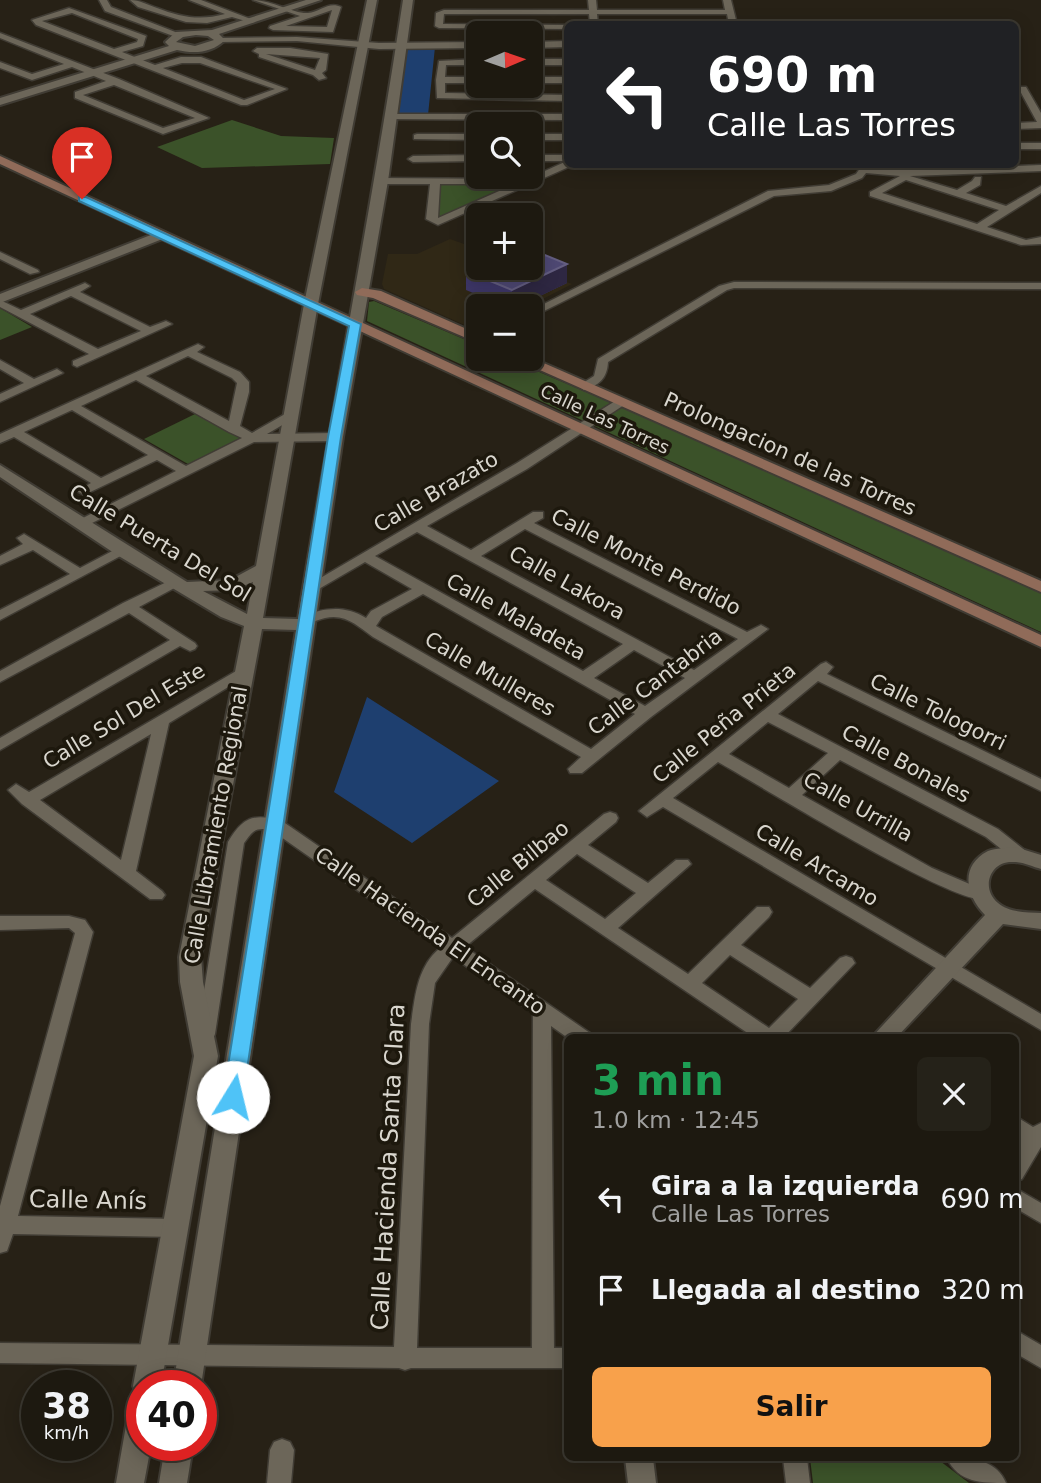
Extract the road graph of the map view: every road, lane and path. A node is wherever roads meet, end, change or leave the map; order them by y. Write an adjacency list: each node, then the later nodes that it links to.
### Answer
1 (103, 0): 21 (street)
2 (134, 0): 15 (street)
3 (193, 0): 15 (street)
4 (257, 0): 11 (street)
5 (278, 0): 11 (street)
6 (316, 0): 12 (street)
7 (372, 0): 26 (street, Calle Libramiento Regional)
8 (408, 0): 29 (street)
9 (592, 0): 13 (street)
10 (727, 0): 14 (street)
11 (268, 4): 12 (street)
12 (286, 9): 16 (street); 17 (street)
13 (593, 12): 14 (street); 18 (street); 20 (street)
14 (730, 12): 19 (street)
15 (233, 14): 17 (street)
16 (306, 15): 16 (street)
17 (252, 20): 23 (street)
18 (594, 21)
19 (732, 21)
20 (564, 27)
21 (179, 34): 23 (street); 30 (street)
22 (0, 35): 37 (street)
23 (217, 37): 24 (street); 30 (street)
24 (276, 39): 26 (street); 31 (street)
25 (564, 44): 28 (street)
26 (362, 45): 29 (street); 88 (street, Calle Libramiento Regional)
27 (466, 45): 29 (street)
28 (543, 45)
29 (401, 46): 49 (street)
30 (176, 47): 33 (street)
31 (272, 51): 31 (street)
32 (114, 52): 32 (street); 33 (street)
33 (134, 60): 39 (street); 40 (street)
34 (466, 62): 41 (street)
35 (543, 62): 36 (street)
36 (564, 62)
37 (74, 64): 38 (street); 40 (street)
38 (0, 65)
39 (155, 68): 39 (street)
40 (95, 72): 45 (street); 48 (street)
41 (440, 80): 42 (street); 47 (street)
42 (466, 80)
43 (543, 80): 44 (street)
44 (564, 80)
45 (116, 81): 45 (street)
46 (1023, 89): 51 (street)
47 (564, 98)
48 (0, 102)
49 (393, 117): 50 (street); 69 (street)
50 (564, 117)
51 (1041, 123): 52 (street)
52 (1019, 125)
53 (564, 136): 55 (street)
54 (466, 137): 58 (street)
55 (543, 137)
56 (1019, 146): 57 (street)
57 (1041, 146)
58 (466, 158)
59 (543, 158): 60 (street)
60 (564, 158)
61 (0, 160): 77 (main road, Calle Las Torres)
62 (564, 166): 67 (street)
63 (866, 168): 89 (street)
64 (872, 168): 66 (street)
65 (1041, 169): 66 (street)
66 (906, 171): 74 (street); 76 (street)
67 (543, 175)
68 (978, 179): 74 (street)
69 (382, 181): 70 (street); 86 (street)
70 (435, 181): 71 (street); 72 (street)
71 (466, 181)
72 (513, 189)
73 (1041, 189): 75 (street)
74 (959, 193): 75 (street)
75 (1008, 210): 76 (street)
76 (978, 228): 79 (street)
77 (146, 229): 78 (main road, Calle Las Torres); 81 (street)
78 (160, 235): 87 (street); 88 (main road, Calle Las Torres)
79 (1041, 240)
80 (0, 255): 81 (street)
81 (34, 272): 82 (street)
82 (0, 286)
83 (85, 286): 85 (street)
84 (1041, 286): 102 (street)
85 (71, 292): 90 (street); 93 (street)
86 (362, 292): 92 (street); 94 (main road)
87 (0, 301): 90 (street)
88 (311, 304): 92 (main road, Calle Las Torres); 106 (street, Calle Libramiento Regional)
89 (543, 308)
90 (20, 314): 95 (street)
91 (166, 324): 93 (street)
92 (355, 324): 108 (main road, Calle Las Torres); 110 (street)
93 (150, 331): 95 (street)
94 (466, 334)
95 (98, 354): 96 (street)
96 (77, 363)
97 (0, 364): 101 (street)
98 (543, 368): 102 (main road, Prolongacion de las Torres)
99 (57, 373): 101 (street)
100 (137, 376): 105 (street); 107 (street); 107 (street)
101 (33, 383): 103 (street)
102 (584, 386): 104 (main road, Prolongacion de las Torres)
103 (0, 398)
104 (620, 402): 108 (street, Calle Brazato); 131 (main road, Prolongacion de las Torres)
105 (74, 406): 109 (street); 114 (street)
106 (292, 414): 111 (street); 112 (street, Calle Libramiento Regional)
107 (233, 429): 111 (street)
108 (581, 429): 122 (street, Calle Brazato); 139 (main road, Calle Las Torres)
109 (15, 432): 113 (street); 117 (street)
110 (335, 437): 112 (street); 130 (street)
111 (252, 438): 112 (street); 116 (street)
112 (288, 438): 127 (street, Calle Libramiento Regional)
113 (0, 439)
114 (158, 455): 116 (street); 117 (street)
115 (0, 470): 120 (street, Calle Puerta Del Sol)
116 (187, 472): 120 (street)
117 (100, 483): 118 (street)
118 (84, 491)
119 (538, 515): 121 (street)
120 (82, 524): 123 (street, Calle Puerta Del Sol)
121 (525, 524): 124 (street); 138 (street, Calle Monte Perdido)
122 (418, 527): 124 (street, Calle Lakora); 125 (street, Calle Brazato)
123 (123, 551): 128 (street); 129 (street, Calle Puerta Del Sol)
124 (473, 555): 140 (street, Calle Lakora)
125 (366, 557): 130 (street, Calle Brazato); 132 (street, Calle Maladeta)
126 (0, 561): 128 (street)
127 (264, 569): 129 (street); 136 (street, Calle Libramiento Regional)
128 (80, 574): 134 (street)
129 (179, 584): 133 (street); 136 (street, Calle Puerta Del Sol)
130 (312, 587): 135 (street)
131 (1041, 587)
132 (422, 589): 137 (street); 145 (street, Calle Maladeta)
133 (128, 606): 143 (street); 149 (street)
134 (0, 616)
135 (306, 622): 136 (street, Calle Puerta Del Sol); 137 (street, Calle Mulleres); 159 (street)
136 (253, 623): 142 (street, Calle Libramiento Regional)
137 (370, 624): 152 (street, Calle Mulleres)
138 (754, 634): 144 (street, Calle Cantabria)
139 (1041, 642)
140 (634, 643): 144 (street, Calle Lakora); 145 (street)
141 (822, 671): 147 (street, Calle Peña Prieta); 154 (street, Calle Tologorri)
142 (243, 672): 148 (street, Calle Sol Del Este); 185 (street, Calle Libramiento Regional)
143 (0, 677)
144 (695, 677): 146 (street, Calle Cantabria)
145 (583, 678): 146 (street, Calle Maladeta)
146 (646, 713): 152 (street, Calle Cantabria)
147 (768, 715): 150 (street, Calle Bonales); 151 (street, Calle Peña Prieta)
148 (162, 719): 163 (street); 163 (street, Calle Sol Del Este)
149 (0, 746)
150 (839, 752): 155 (street); 161 (street, Calle Bonales)
151 (717, 754): 155 (street, Calle Urrilla); 156 (street, Calle Peña Prieta)
152 (592, 756): 153 (street, Calle Cantabria)
153 (576, 769)
154 (1041, 786)
155 (791, 795): 167 (street, Calle Urrilla)
156 (662, 799): 157 (street, Calle Peña Prieta); 176 (street, Calle Arcamo)
157 (647, 811)
158 (610, 818): 160 (street, Calle Bilbao)
159 (276, 825): 173 (street, Calle Hacienda El Encanto); 185 (street); 196 (street)
160 (576, 846): 164 (street, Calle Bilbao); 165 (street)
161 (1031, 859): 167 (street)
162 (682, 863): 165 (street)
163 (127, 873): 166 (street, Calle Sol Del Este)
164 (533, 880): 172 (street); 173 (street, Calle Bilbao)
165 (648, 892): 172 (street)
166 (156, 895)
167 (979, 895): 169 (street)
168 (763, 912): 174 (street)
169 (1000, 913): 171 (street); 176 (street)
170 (0, 923): 192 (street)
171 (1037, 924)
172 (605, 929): 177 (street)
173 (454, 946): 179 (street, Calle Hacienda El Encanto); 200 (street, Calle Hacienda Santa Clara)
174 (729, 946): 177 (street); 178 (street)
175 (846, 963): 178 (street)
176 (949, 970): 180 (street, Calle Arcamo); 184 (street)
177 (690, 984): 182 (street)
178 (811, 998): 183 (street)
179 (542, 1010): 181 (street, Calle Hacienda El Encanto); 197 (street)
180 (1041, 1023)
181 (577, 1034)
182 (764, 1034)
183 (774, 1034)
184 (885, 1034)
185 (206, 1035): 191 (street, Calle Libramiento Regional)
186 (1019, 1127): 187 (street)
187 (1036, 1137): 188 (street)
188 (1019, 1167)
189 (1019, 1200): 190 (street)
190 (1041, 1214)
191 (176, 1228): 192 (street, Calle Anís); 195 (street, Calle Libramiento Regional)
192 (2, 1231)
193 (1019, 1343): 199 (street)
194 (0, 1353): 195 (street)
195 (152, 1353): 196 (street); 201 (street, Calle Libramiento Regional)
196 (192, 1354): 200 (street); 202 (street)
197 (542, 1358): 198 (street); 200 (street)
198 (564, 1358)
199 (1041, 1359)
200 (405, 1360)
201 (149, 1370)
202 (190, 1370)
203 (282, 1450): 211 (street)
204 (134, 1461): 209 (street)
205 (176, 1461): 210 (street)
206 (639, 1461): 212 (street)
207 (795, 1461): 213 (street)
208 (963, 1461): 214 (street)
209 (130, 1483)
210 (173, 1483)
211 (279, 1483)
212 (642, 1483)
213 (798, 1483)
214 (994, 1483)

